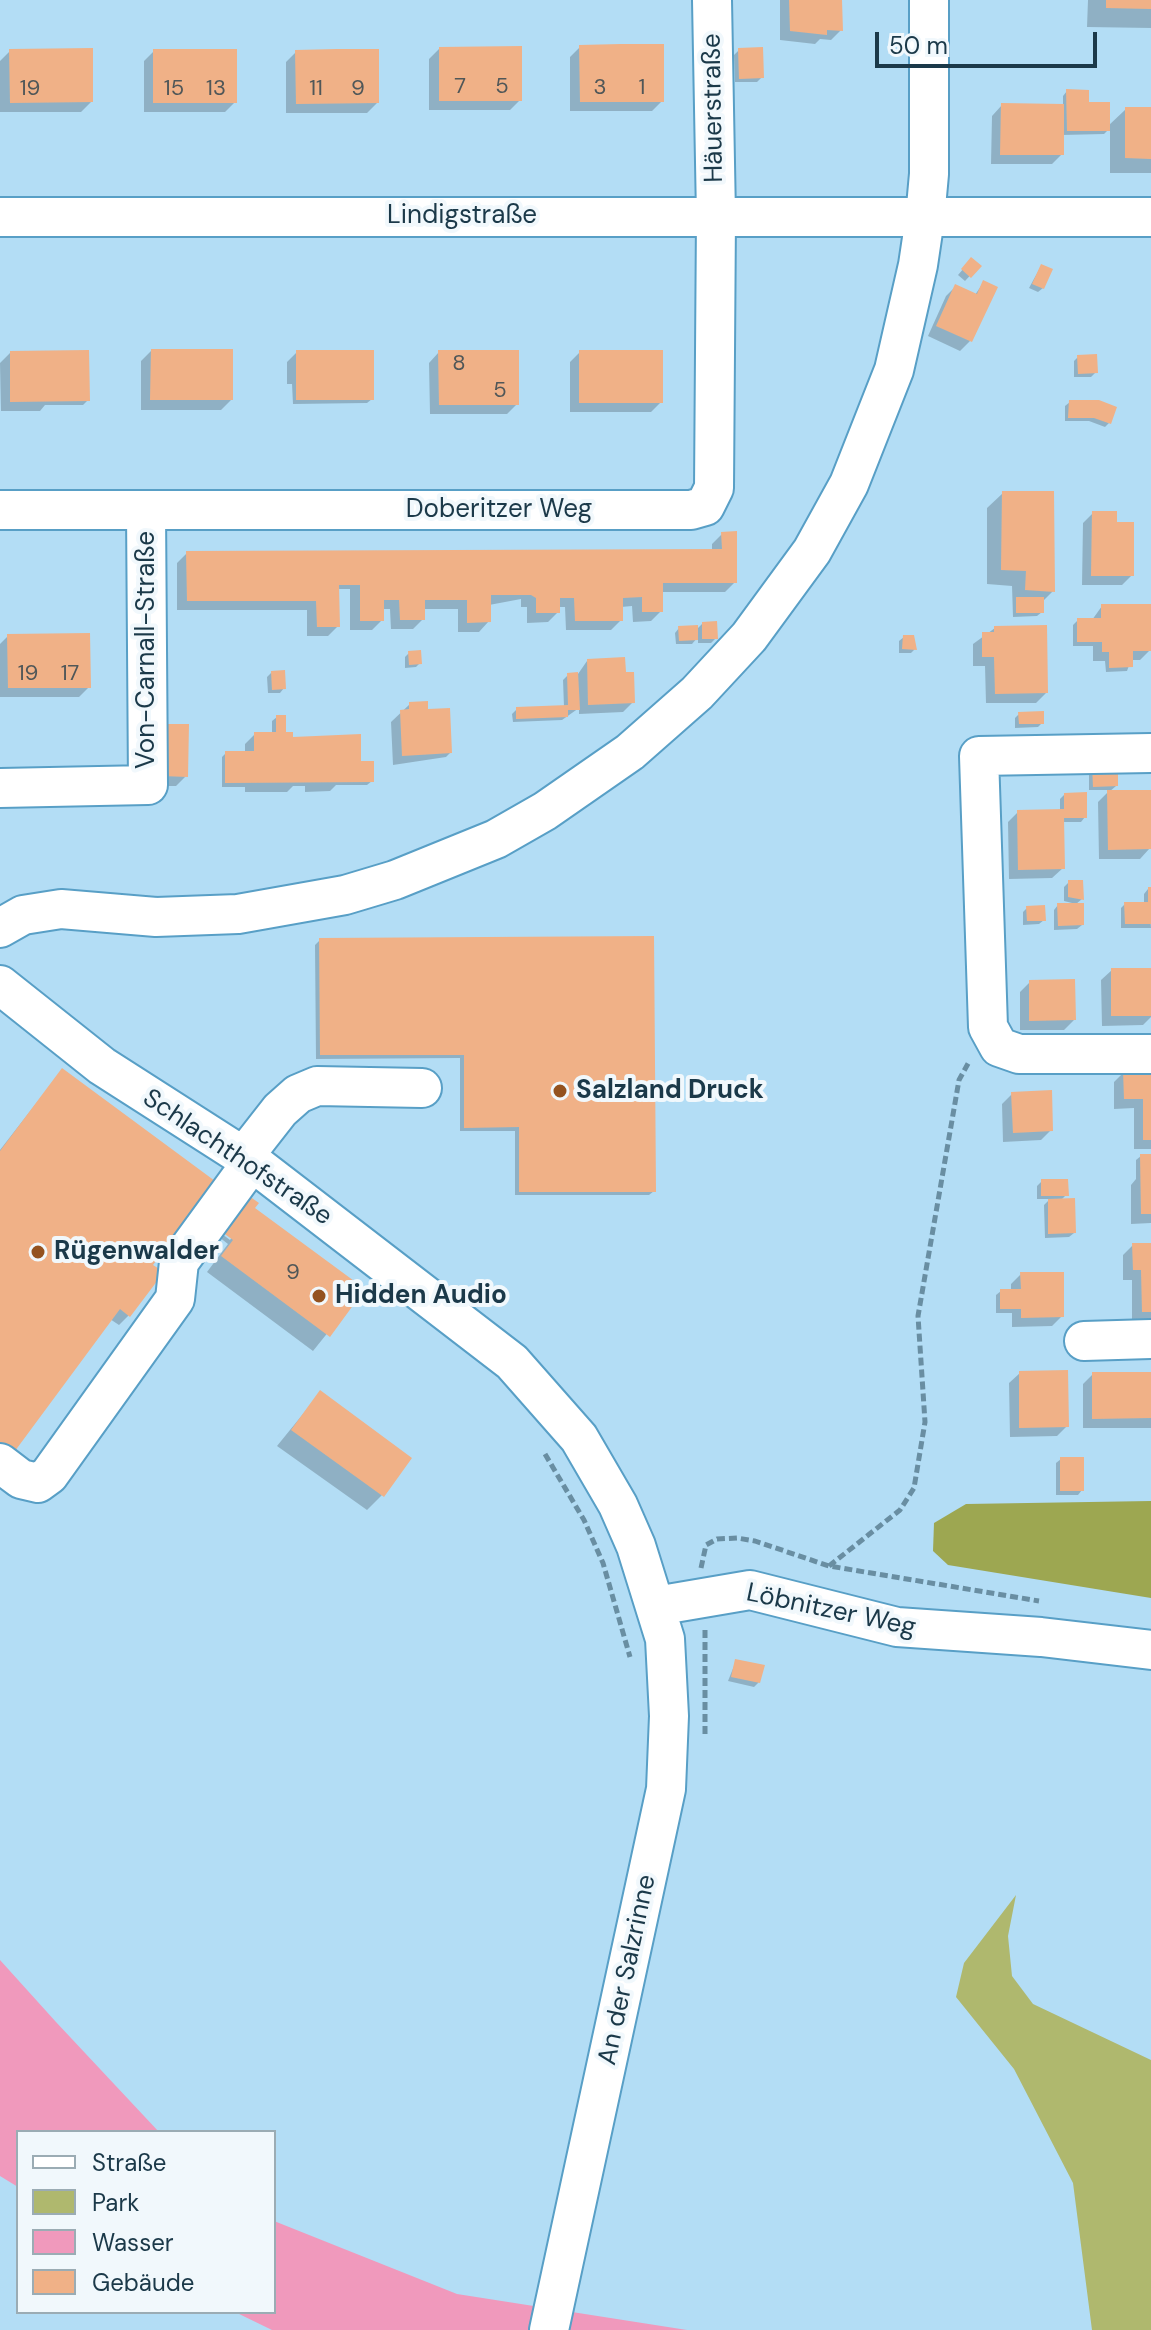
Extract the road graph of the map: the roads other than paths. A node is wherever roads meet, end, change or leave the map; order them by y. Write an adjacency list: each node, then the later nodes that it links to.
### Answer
1 (712, 0): 3 (street, Häuerstraße)
2 (929, 0): 6 (street)
3 (716, 216): 4 (street, Lindigstraße); 6 (street, Lindigstraße); 8 (street, Doberitzer Weg)
4 (0, 217)
5 (1151, 217): 6 (street, Lindigstraße)
6 (925, 218): 11 (street)
7 (0, 510): 8 (street, Doberitzer Weg)
8 (146, 510): 10 (street, Von-Carnall-Straße)
9 (1151, 753): 13 (street)
10 (0, 788)
11 (0, 928)
12 (0, 985): 15 (street, Schlachthofstraße)
13 (1151, 1054)
14 (422, 1088): 15 (street)
15 (248, 1159): 18 (street); 19 (street, Schlachthofstraße)
16 (1151, 1339): 17 (street)
17 (1084, 1341)
18 (0, 1463)
19 (656, 1606): 20 (street, Löbnitzer Weg); 21 (street, An der Salzrinne)
20 (1151, 1650)
21 (549, 2330)

